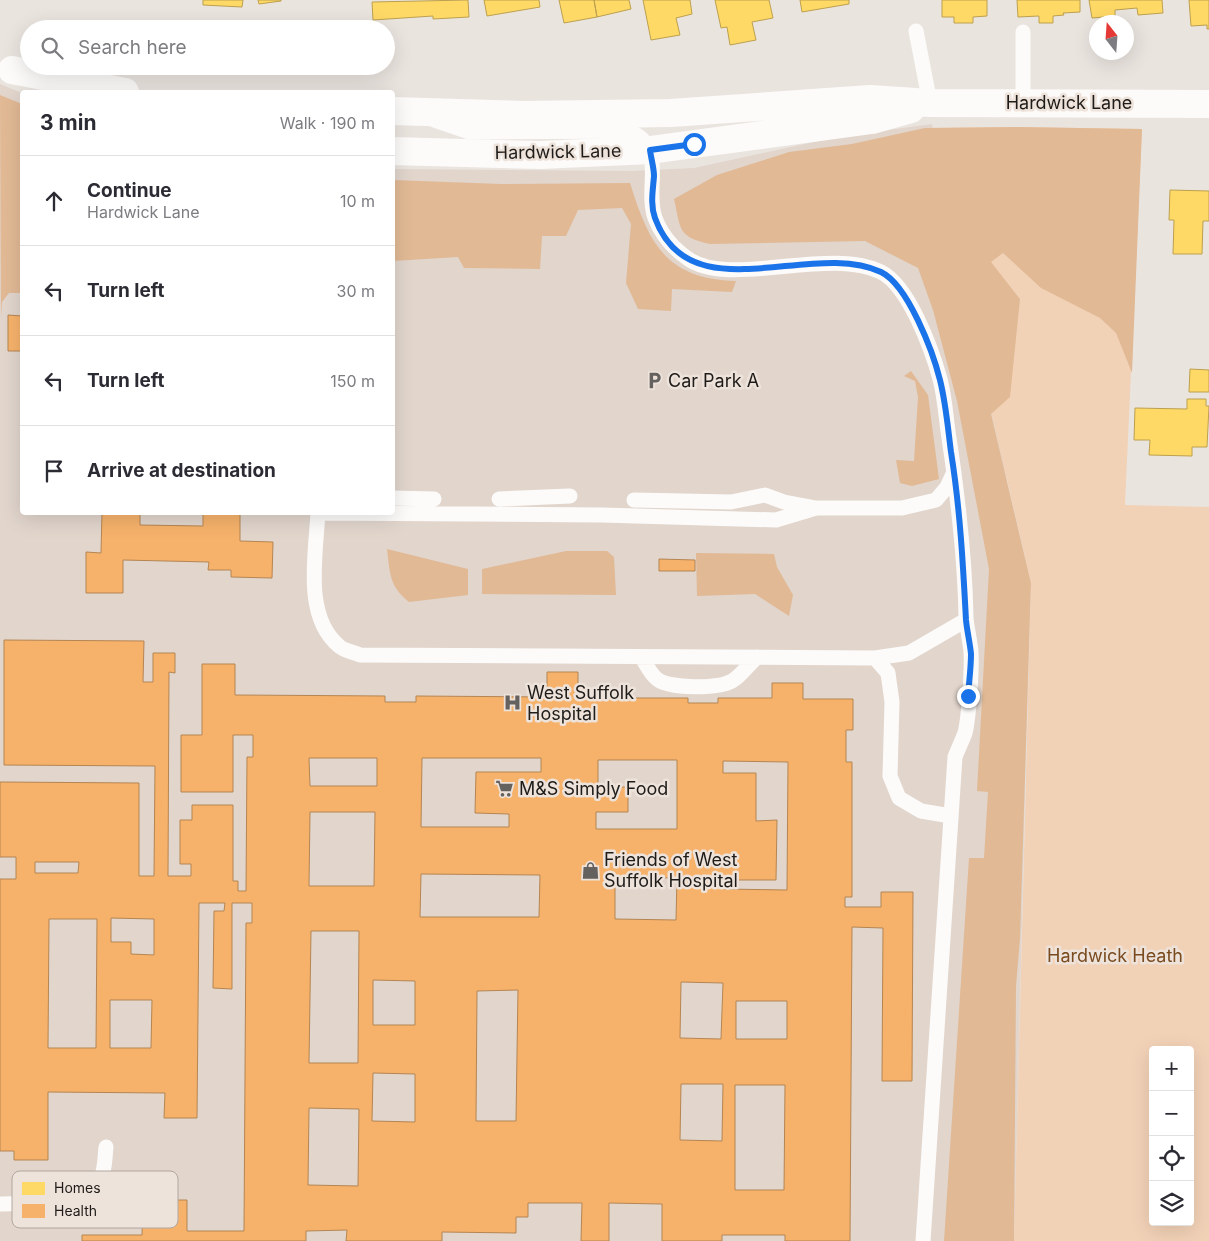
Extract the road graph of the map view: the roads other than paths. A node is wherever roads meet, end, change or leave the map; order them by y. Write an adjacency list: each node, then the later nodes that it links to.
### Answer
1 (916, 30): 11 (lane)
2 (1023, 32): 10 (lane)
3 (6, 67): 4 (street); 5 (street)
4 (20, 70)
5 (20, 73)
6 (25, 75): 8 (street)
7 (44, 75): 9 (street)
8 (60, 90)
9 (115, 90)
10 (1023, 102): 11 (street, Hardwick Lane); 12 (street, Hardwick Lane)
11 (930, 104): 13 (street, Hardwick Lane); 15 (street, Hardwick Lane)
12 (1209, 104)
13 (402, 112): 15 (lane)
14 (395, 151): 15 (street, Hardwick Lane)
15 (652, 162): 16 (lane)
16 (954, 472): 22 (lane); 25 (lane)
17 (570, 496): 20 (lane)
18 (395, 498): 19 (lane)
19 (434, 499)
20 (499, 499)
21 (634, 500): 22 (lane)
22 (816, 508): 23 (lane)
23 (395, 514)
24 (318, 515): 26 (lane)
25 (966, 620): 28 (lane); 29 (lane)
26 (641, 657): 27 (lane); 27 (lane)
27 (757, 657): 28 (lane)
28 (875, 658): 29 (lane)
29 (952, 816): 32 (lane)
30 (106, 1147): 31 (lane)
31 (102, 1171)
32 (923, 1241)

